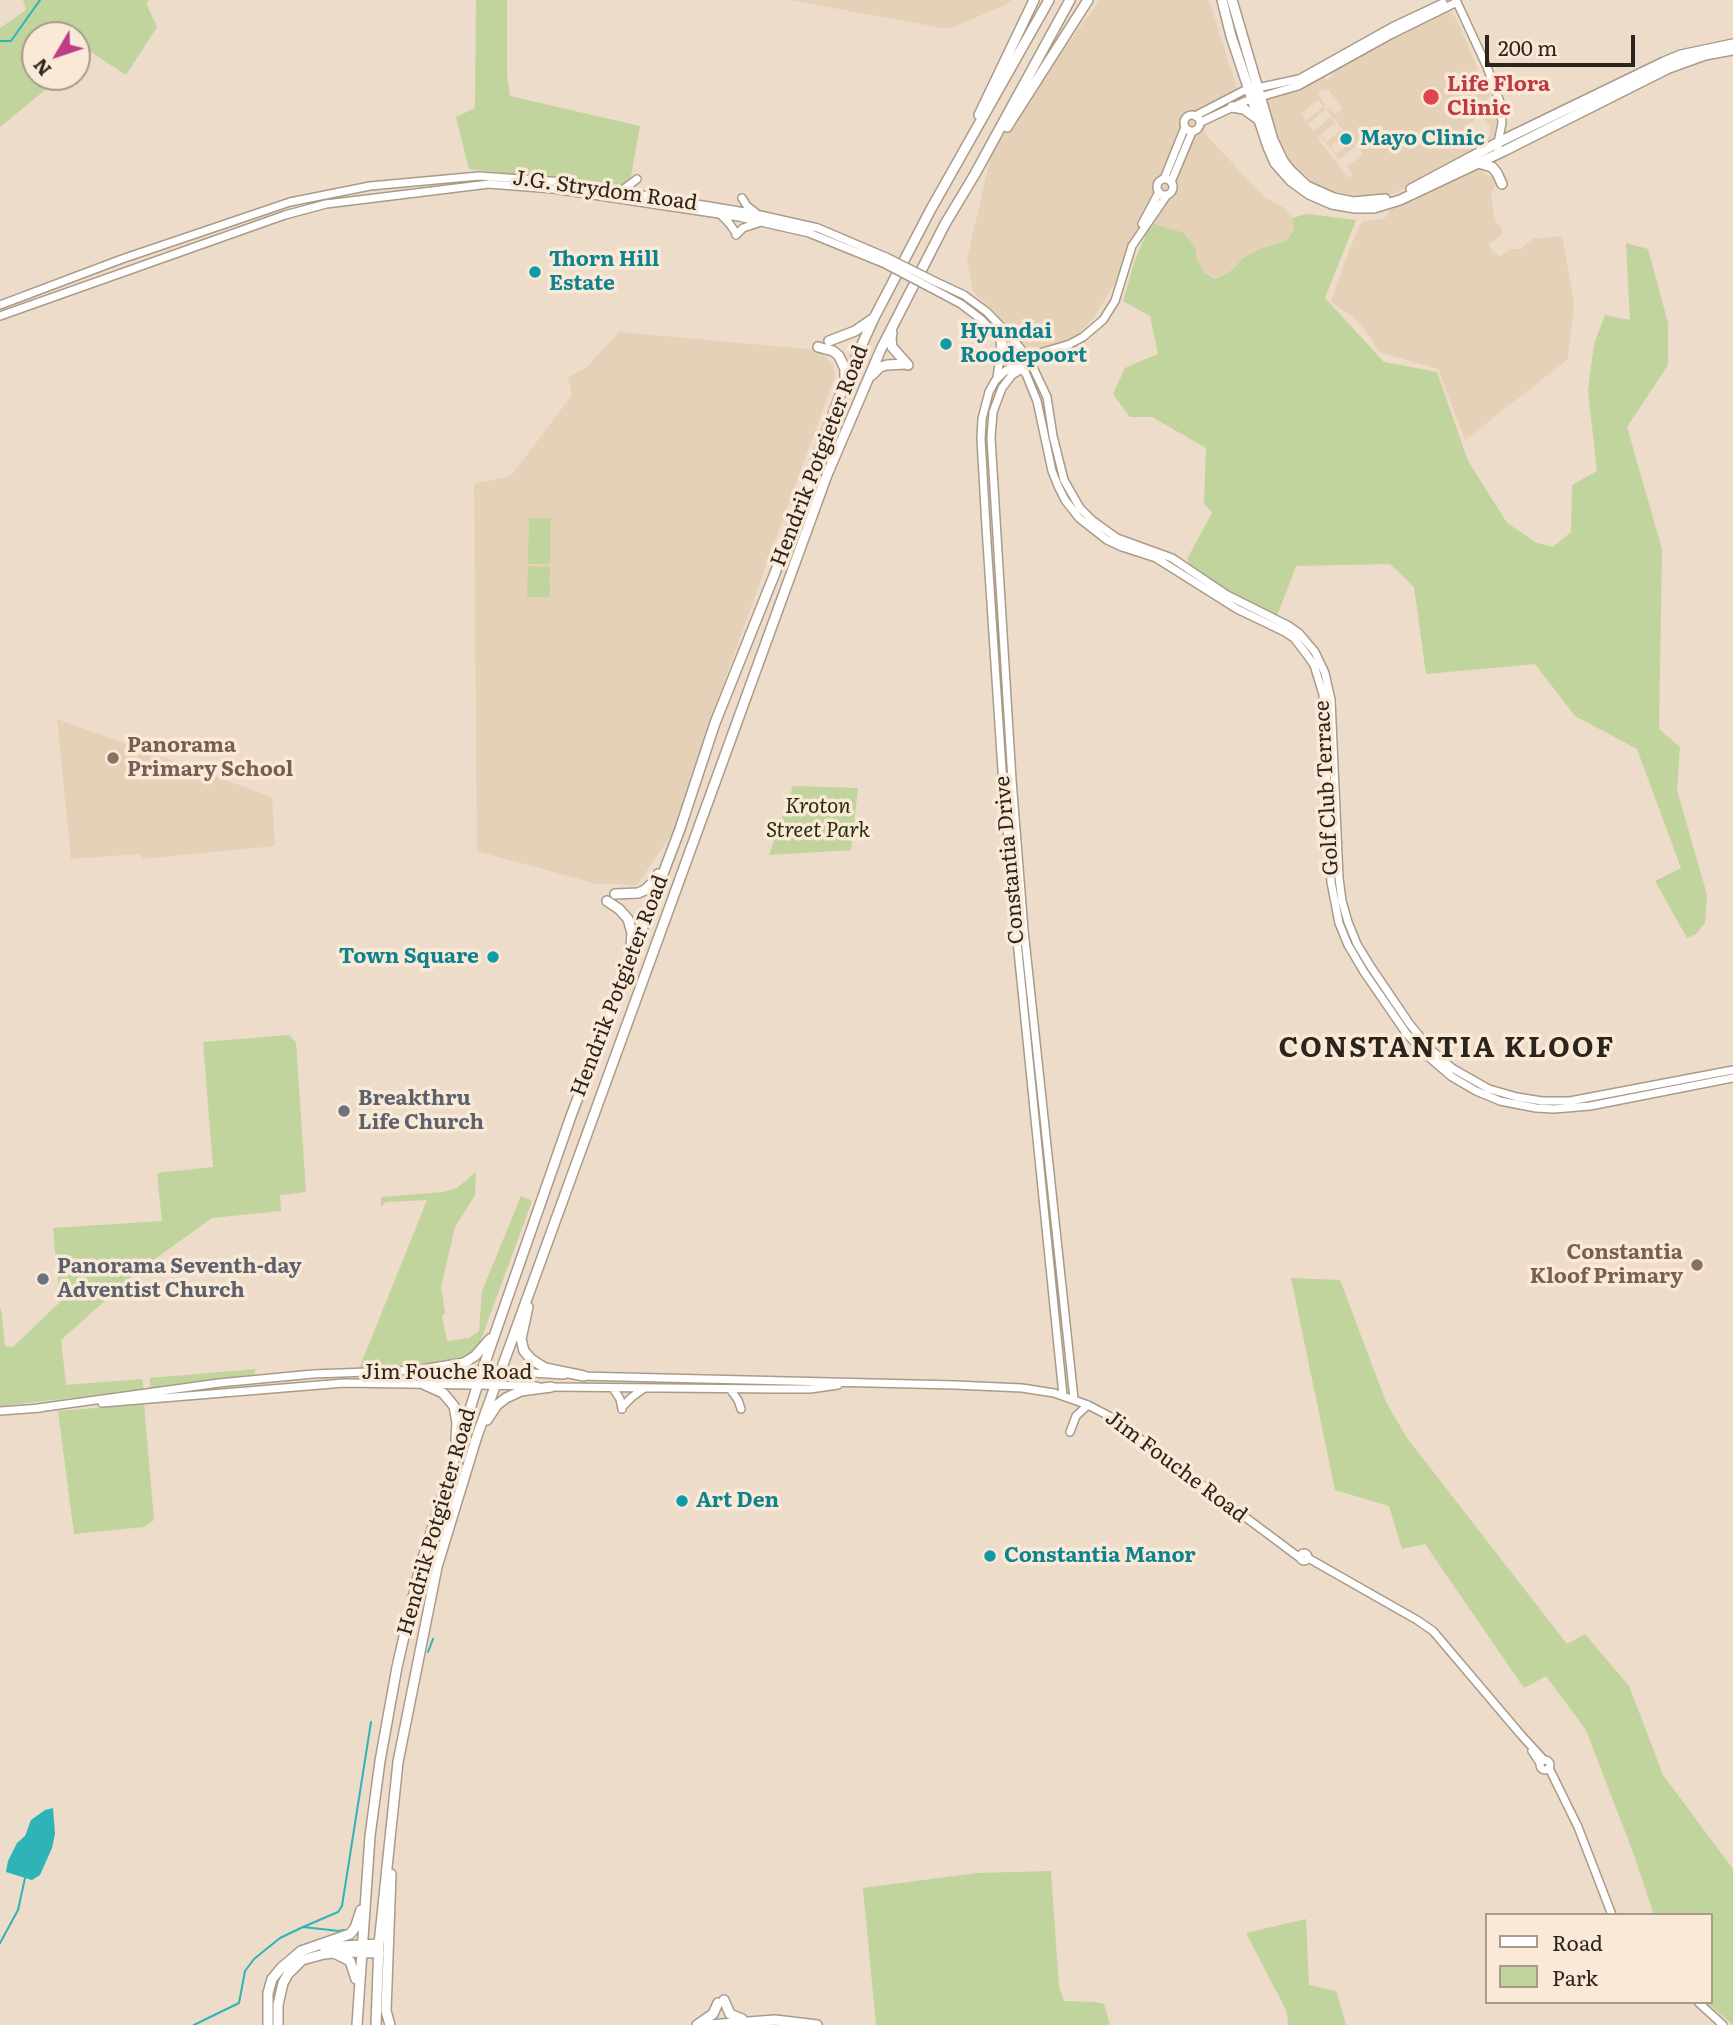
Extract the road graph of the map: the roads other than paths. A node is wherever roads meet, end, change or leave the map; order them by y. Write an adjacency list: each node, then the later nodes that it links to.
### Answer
1 (1034, 0): 17 (main road)
2 (1049, 0): 17 (main road, Hendrik Potgieter Road)
3 (1070, 0): 18 (main road)
4 (1088, 0): 18 (main road)
5 (1222, 0): 10 (main road)
6 (1232, 0): 10 (main road)
7 (1454, 1): 10 (street); 15 (street)
8 (1733, 44): 15 (main road)
9 (1733, 50): 15 (main road)
10 (1255, 93): 11 (street); 12 (street); 13 (main road); 15 (main road)
11 (1232, 107): 12 (street); 13 (main road)
12 (1198, 119): 14 (street); 14 (street)
13 (1259, 120): 16 (main road)
14 (1189, 129): 20 (street)
15 (1501, 144): 16 (main road)
16 (1478, 163): 21 (main road)
17 (952, 170): 31 (main road, Hendrik Potgieter Road)
18 (975, 174): 32 (main road)
19 (637, 179): 22 (street)
20 (1168, 180): 23 (street); 23 (street)
21 (1502, 184)
22 (621, 191): 24 (street, J.G. Strydom Road); 29 (street, J.G. Strydom Road)
23 (1163, 194): 36 (street, Constantia Drive)
24 (723, 211): 25 (street, J.G. Strydom Road); 25 (street); 26 (street, J.G. Strydom Road); 26 (street); 30 (street, J.G. Strydom Road)
25 (757, 214): 27 (street, J.G. Strydom Road)
26 (762, 222): 27 (street, J.G. Strydom Road)
27 (885, 260): 28 (street, Golf Club Terrace, bridge)
28 (932, 284): 33 (street, Golf Club Terrace); 36 (street, Golf Club Terrace)
29 (0, 305)
30 (0, 316)
31 (874, 318): 34 (main road); 39 (main road, Hendrik Potgieter Road)
32 (895, 324): 40 (main road, Hendrik Potgieter Road); 40 (main road)
33 (1000, 340): 37 (street, Golf Club Terrace); 38 (street)
34 (829, 341)
35 (818, 347): 39 (main road)
36 (1029, 360): 37 (street, Constantia Drive); 42 (street, Golf Club Terrace)
37 (1019, 366): 38 (street, Constantia Drive); 41 (street, Golf Club Terrace); 65 (street, Constantia Drive)
38 (995, 381): 64 (street, Constantia Drive)
39 (845, 382): 44 (main road, Hendrik Potgieter Road)
40 (864, 386): 50 (main road, Hendrik Potgieter Road)
41 (1039, 412): 42 (street); 43 (street, Golf Club Terrace)
42 (1051, 417): 43 (street); 48 (street, Golf Club Terrace)
43 (1042, 425): 49 (street, Golf Club Terrace)
44 (680, 829): 45 (main road); 47 (main road, Hendrik Potgieter Road)
45 (615, 894)
46 (607, 901): 47 (main road)
47 (621, 982): 51 (main road, Hendrik Potgieter Road)
48 (1733, 1070)
49 (1733, 1078)
50 (551, 1228): 54 (main road, Hendrik Potgieter Road); 55 (main road)
51 (497, 1330): 52 (main road); 53 (main road, Hendrik Potgieter Road)
52 (422, 1370): 53 (street, Jim Fouche Road); 67 (street, Jim Fouche Road)
53 (482, 1371): 54 (street, Jim Fouche Road); 57 (main road, Hendrik Potgieter Road)
54 (500, 1371): 55 (street, Jim Fouche Road); 58 (main road, Hendrik Potgieter Road)
55 (584, 1376): 56 (street, Jim Fouche Road)
56 (859, 1383): 63 (street, Jim Fouche Road); 64 (street, Jim Fouche Road)
57 (477, 1384): 58 (street, Jim Fouche Road); 59 (street, Jim Fouche Road); 72 (main road, Hendrik Potgieter Road)
58 (496, 1384): 60 (street, Jim Fouche Road); 71 (main road, Hendrik Potgieter Road)
59 (425, 1385): 67 (street, Jim Fouche Road); 72 (main road)
60 (551, 1387): 61 (street, Jim Fouche Road); 71 (main road)
61 (613, 1388): 62 (street, Jim Fouche Road); 62 (street)
62 (644, 1388): 63 (street, Jim Fouche Road)
63 (730, 1389): 68 (street)
64 (1063, 1395): 65 (street, Jim Fouche Road)
65 (1074, 1399): 66 (street, Jim Fouche Road)
66 (1088, 1405): 70 (street); 75 (street, Jim Fouche Road)
67 (38, 1408): 69 (street, Jim Fouche Road)
68 (741, 1409)
69 (0, 1411)
70 (1070, 1432)
71 (477, 1436): 73 (main road, Hendrik Potgieter Road)
72 (456, 1452): 74 (main road, Hendrik Potgieter Road)
73 (391, 1816): 78 (main road, Hendrik Potgieter Road); 86 (main road)
74 (366, 1892): 76 (main road); 77 (main road, Hendrik Potgieter Road)
75 (1609, 1912)
76 (312, 1947): 77 (main road); 83 (main road)
77 (362, 1949): 78 (main road); 79 (main road); 80 (main road, Hendrik Potgieter Road)
78 (379, 1949): 85 (main road, Hendrik Potgieter Road)
79 (335, 1954): 80 (main road); 83 (main road)
80 (359, 1993): 84 (main road, Hendrik Potgieter Road)
81 (1700, 2004): 90 (street)
82 (751, 2021): 87 (main road); 88 (main road); 89 (main road)
83 (275, 2024)
84 (356, 2025)
85 (376, 2025)
86 (390, 2025)
87 (697, 2025)
88 (709, 2025)
89 (817, 2025)
90 (1723, 2025)

